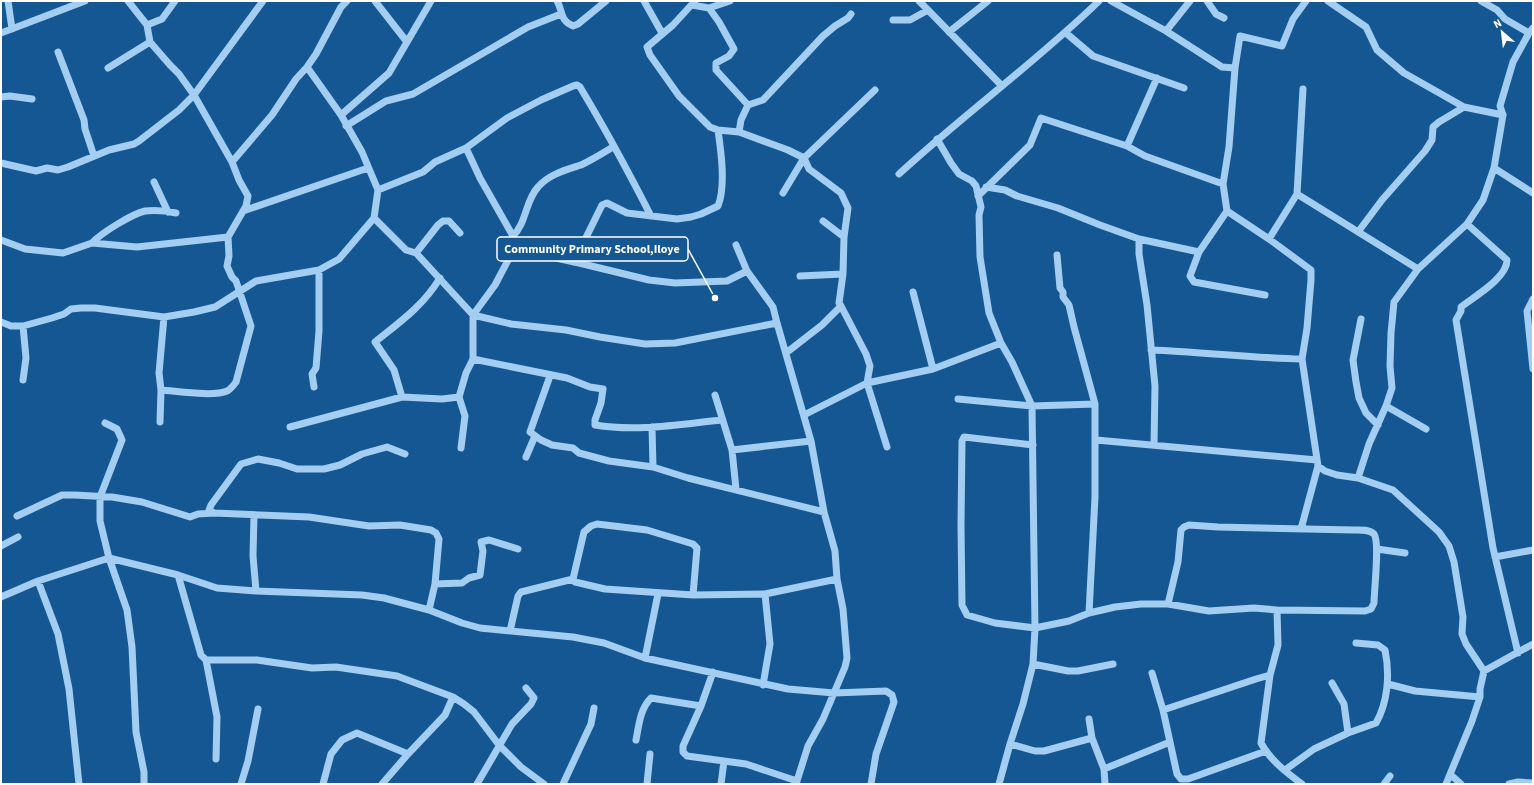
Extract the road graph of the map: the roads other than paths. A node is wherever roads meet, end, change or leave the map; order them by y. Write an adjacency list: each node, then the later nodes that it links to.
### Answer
1 (8, 1): 30 (street)
2 (86, 1): 30 (street)
3 (128, 1): 29 (street)
4 (175, 1): 29 (street)
5 (264, 1): 48 (street)
6 (347, 1): 40 (street)
7 (375, 1): 38 (street)
8 (431, 1): 38 (street)
9 (557, 1): 25 (street)
10 (606, 1): 25 (street)
11 (644, 1): 35 (street)
12 (730, 1): 23 (street)
13 (919, 1): 24 (street)
14 (988, 1): 33 (street)
15 (1099, 1): 36 (street)
16 (1111, 1): 31 (street)
17 (1190, 1): 31 (street)
18 (1207, 1): 27 (street)
19 (1306, 1): 42 (street)
20 (1328, 1): 52 (street)
21 (1481, 1): 32 (street)
22 (694, 3): 23 (street); 35 (street)
23 (709, 8): 51 (street)
24 (928, 10): 28 (street); 33 (street)
25 (561, 14): 55 (street)
26 (851, 14): 51 (street)
27 (1224, 18)
28 (893, 20)
29 (147, 25): 37 (street)
30 (12, 28): 34 (street)
31 (1166, 31): 42 (street)
32 (1531, 31): 54 (street)
33 (949, 32): 44 (street)
34 (1, 33)
35 (662, 33): 56 (street)
36 (1066, 33): 43 (street); 44 (street)
37 (150, 42): 41 (street); 48 (street)
38 (407, 42): 53 (street)
39 (58, 52): 62 (street)
40 (307, 67): 53 (street); 64 (street)
41 (108, 68)
42 (1235, 68): 70 (street)
43 (1157, 78): 45 (street); 59 (street)
44 (1002, 86): 58 (street)
45 (1184, 88)
46 (1303, 89): 75 (street)
47 (875, 90): 63 (street)
48 (194, 95): 62 (street); 64 (street)
49 (1, 97): 50 (street)
50 (32, 99)
51 (748, 105): 57 (street)
52 (1464, 107): 54 (street); 85 (street)
53 (341, 115): 55 (street)
54 (1503, 115): 67 (street)
55 (346, 126): 66 (street)
56 (718, 130): 57 (street); 81 (street)
57 (739, 132): 63 (street)
58 (937, 139): 68 (street); 76 (street)
59 (1126, 146): 70 (street); 71 (street)
60 (613, 147): 61 (street); 81 (street); 87 (street)
61 (466, 148): 72 (street); 87 (street)
62 (94, 156): 65 (street)
63 (804, 158): 73 (street); 89 (street)
64 (232, 162): 77 (street)
65 (1, 163)
66 (368, 168): 72 (street); 77 (street)
67 (1494, 168): 74 (street); 84 (street)
68 (899, 174)
69 (154, 182): 79 (street)
70 (1223, 184): 78 (street)
71 (986, 187): 76 (street); 90 (street)
72 (378, 190): 82 (street)
73 (783, 193)
74 (1533, 193)
75 (1297, 194): 85 (street); 91 (street)
76 (978, 196): 117 (street)
77 (243, 211): 88 (street)
78 (1227, 211): 91 (street); 96 (street)
79 (168, 212): 80 (street); 93 (street)
80 (176, 213)
81 (651, 216): 99 (street)
82 (374, 218): 97 (street); 100 (street)
83 (823, 222): 89 (street)
84 (1467, 224): 101 (street); 170 (street)
85 (1358, 232): 101 (street)
86 (460, 233): 97 (street)
87 (513, 236): 95 (street)
88 (228, 237): 93 (street); 106 (street)
89 (844, 237): 103 (street)
90 (1139, 239): 96 (street); 118 (street)
91 (1269, 239): 121 (street)
92 (1, 240): 93 (street)
93 (92, 243)
94 (736, 245): 102 (street)
95 (514, 249): 99 (street); 111 (street)
96 (1199, 252): 108 (street)
97 (416, 253): 105 (street)
98 (1057, 255): 133 (street)
99 (574, 262): 102 (street)
100 (319, 270): 106 (street); 127 (street)
101 (1418, 270): 135 (street)
102 (748, 271): 115 (street)
103 (843, 274): 104 (street); 110 (street)
104 (800, 276)
105 (440, 278): 111 (street); 130 (street)
106 (238, 292): 112 (street); 128 (street)
107 (914, 292): 123 (street)
108 (1265, 295)
109 (1533, 299): 122 (street)
110 (841, 306): 119 (street); 126 (street)
111 (474, 315): 115 (street); 120 (street)
112 (164, 316): 116 (street); 128 (street)
113 (1361, 319): 140 (street)
114 (1, 322): 116 (street)
115 (777, 322): 119 (street)
116 (23, 326): 125 (street)
117 (1001, 343): 123 (street); 134 (street)
118 (1151, 350): 121 (street); 148 (street)
119 (786, 352): 136 (street)
120 (473, 359): 124 (street); 131 (street)
121 (1302, 359): 154 (street)
122 (1533, 369)
123 (933, 370): 126 (street)
124 (550, 376): 142 (street); 144 (street)
125 (23, 380)
126 (867, 383): 136 (street); 149 (street)
127 (314, 387)
128 (161, 390): 138 (street)
129 (715, 395): 137 (street)
130 (402, 397): 131 (street); 141 (street)
131 (459, 397): 150 (street)
132 (958, 399): 134 (street)
133 (1095, 404): 134 (street); 145 (street)
134 (1032, 406): 147 (street)
135 (1386, 406): 140 (street); 143 (street)
136 (804, 415): 146 (street)
137 (722, 420): 142 (street); 151 (street)
138 (160, 422)
139 (105, 423): 158 (street)
140 (1378, 426): 156 (street)
141 (290, 427)
142 (652, 427): 155 (street)
143 (1426, 429)
144 (535, 436): 153 (street); 155 (street)
145 (1096, 440): 148 (street); 185 (street)
146 (810, 441): 151 (street); 160 (street)
147 (1033, 444): 186 (street); 186 (street)
148 (1154, 445): 154 (street)
149 (887, 447)
150 (461, 448)
151 (732, 450): 157 (street)
152 (405, 454): 159 (street)
153 (526, 457)
154 (1318, 463): 156 (street); 163 (street)
155 (653, 467): 157 (street)
156 (1358, 478): 195 (street)
157 (736, 489): 160 (street)
158 (100, 497): 159 (street); 162 (street); 171 (street)
159 (209, 512): 161 (street)
160 (824, 512): 174 (street)
161 (254, 514): 176 (street); 177 (street)
162 (16, 516)
163 (1301, 529): 167 (street); 182 (street)
164 (18, 537): 165 (street)
165 (1, 546)
166 (518, 549): 176 (street)
167 (1377, 549): 169 (street); 184 (street)
168 (1533, 550): 170 (street)
169 (1406, 553)
170 (1496, 557): 190 (street)
171 (109, 558): 172 (street); 175 (street); 229 (street)
172 (178, 575): 177 (street); 192 (street)
173 (573, 579): 178 (street); 180 (street); 187 (street)
174 (837, 579): 179 (street); 203 (street)
175 (38, 581): 181 (street); 228 (street)
176 (435, 584): 183 (street)
177 (256, 591): 183 (street)
178 (658, 594): 180 (street); 191 (street)
179 (765, 594): 180 (street); 201 (street)
180 (693, 595)
181 (1, 597)
182 (1168, 604): 184 (street); 185 (street)
183 (429, 610): 187 (street)
184 (1277, 610): 198 (street)
185 (1089, 613): 186 (street)
186 (1035, 628): 193 (street)
187 (510, 631): 191 (street)
188 (1356, 643): 200 (street)
189 (1533, 644): 190 (street)
190 (1518, 653): 195 (street)
191 (645, 658): 196 (street)
192 (206, 660): 204 (street); 220 (street)
193 (1032, 664): 194 (street); 215 (street)
194 (1113, 664)
195 (1484, 671): 205 (street)
196 (713, 672): 201 (street); 206 (street)
197 (1152, 672): 209 (street)
198 (1270, 675): 209 (street); 217 (street)
199 (1332, 683): 211 (street)
200 (1388, 684): 205 (street); 211 (street)
201 (763, 685): 203 (street)
202 (526, 688): 216 (street)
203 (834, 693): 226 (street); 238 (street)
204 (453, 697): 216 (street); 218 (street)
205 (1480, 697): 224 (street)
206 (701, 706): 213 (street); 221 (street)
207 (594, 708): 235 (street)
208 (258, 710): 230 (street)
209 (1162, 710): 214 (street)
210 (1089, 719): 212 (street)
211 (1348, 733): 223 (street)
212 (1092, 738): 215 (street); 222 (street)
213 (636, 740)
214 (1170, 742): 217 (street); 222 (street)
215 (1010, 744): 239 (street)
216 (499, 745): 233 (street); 234 (street)
217 (1266, 751): 223 (street)
218 (408, 754): 231 (street); 232 (street)
219 (650, 754): 236 (street)
220 (216, 759)
221 (724, 761): 226 (street); 237 (street)
222 (1104, 769): 240 (street)
223 (1285, 770): 241 (street)
224 (1451, 775): 243 (street); 244 (street)
225 (1390, 776): 242 (street)
226 (796, 783)
227 (1533, 783): 245 (street)
228 (79, 784)
229 (144, 784)
230 (241, 784)
231 (323, 784)
232 (382, 784)
233 (477, 784)
234 (544, 784)
235 (563, 784)
236 (647, 784)
237 (721, 784)
238 (871, 784)
239 (999, 784)
240 (1106, 784)
241 (1302, 784)
242 (1384, 784)
243 (1446, 784)
244 (1461, 784)
245 (1509, 784)

